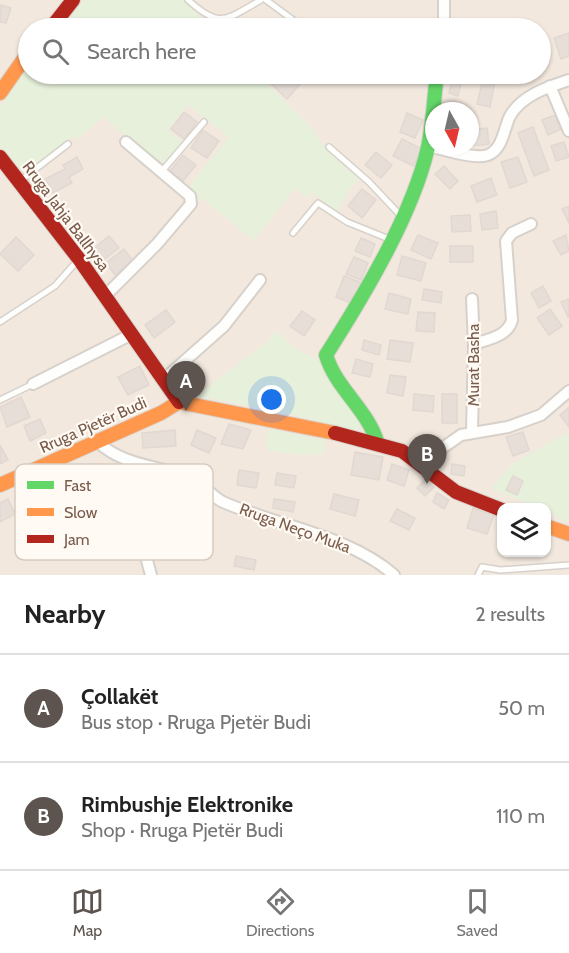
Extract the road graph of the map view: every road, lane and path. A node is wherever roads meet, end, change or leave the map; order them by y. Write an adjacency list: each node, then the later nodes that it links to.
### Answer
1 (73, 0): 5 (main road)
2 (188, 0): 6 (lane)
3 (264, 0): 7 (lane); 8 (lane)
4 (443, 1): 9 (street)
5 (59, 18)
6 (212, 18)
7 (229, 18)
8 (290, 18)
9 (444, 18)
10 (18, 67): 14 (main road)
11 (569, 80): 13 (street)
12 (436, 84): 15 (main road)
13 (550, 86): 17 (street); 22 (street)
14 (0, 93)
15 (434, 102)
16 (204, 122): 24 (lane)
17 (569, 131)
18 (126, 142): 24 (street, Rruga Jahja Ballhysa)
19 (68, 144): 25 (lane)
20 (330, 147): 26 (lane)
21 (425, 156): 26 (main road)
22 (476, 156)
23 (0, 157): 25 (main road, Rruga Jahja Ballhysa)
24 (162, 171): 32 (street, Rruga Jahja Ballhysa)
25 (20, 181): 30 (main road, Rruga Jahja Ballhysa)
26 (403, 217): 29 (main road)
27 (531, 224): 36 (street)
28 (293, 233): 29 (lane)
29 (391, 240): 44 (main road)
30 (79, 259): 32 (main road, Rruga Jahja Ballhysa); 34 (lane)
31 (260, 280): 37 (street)
32 (105, 296): 35 (main road, Rruga Jahja Ballhysa)
33 (472, 299): 36 (street, Murat Basha)
34 (0, 322)
35 (132, 334): 37 (main road, Rruga Jahja Ballhysa); 38 (street)
36 (474, 344): 42 (street, Murat Basha)
37 (163, 380): 41 (main road, Rruga Jahja Ballhysa)
38 (33, 384): 40 (lane)
39 (569, 391): 42 (street)
40 (0, 400)
41 (179, 402): 43 (main road, Rruga Pjetër Budi); 44 (main road)
42 (472, 431): 46 (street)
43 (98, 442): 45 (street, Rruga Neço Muka); 47 (main road, Rruga Pjetër Budi)
44 (378, 444): 46 (main road)
45 (136, 463): 48 (street, Rruga Neço Muka)
46 (421, 463): 52 (main road)
47 (48, 464)
48 (140, 464)
49 (15, 478): 50 (main road, Rruga Pjetër Budi)
50 (0, 485)
51 (213, 495): 58 (street, Rruga Neço Muka)
52 (497, 508)
53 (551, 528): 54 (main road)
54 (569, 534)
55 (147, 560): 57 (street)
56 (569, 565): 59 (lane)
57 (151, 575)
58 (394, 575)
59 (478, 575)

